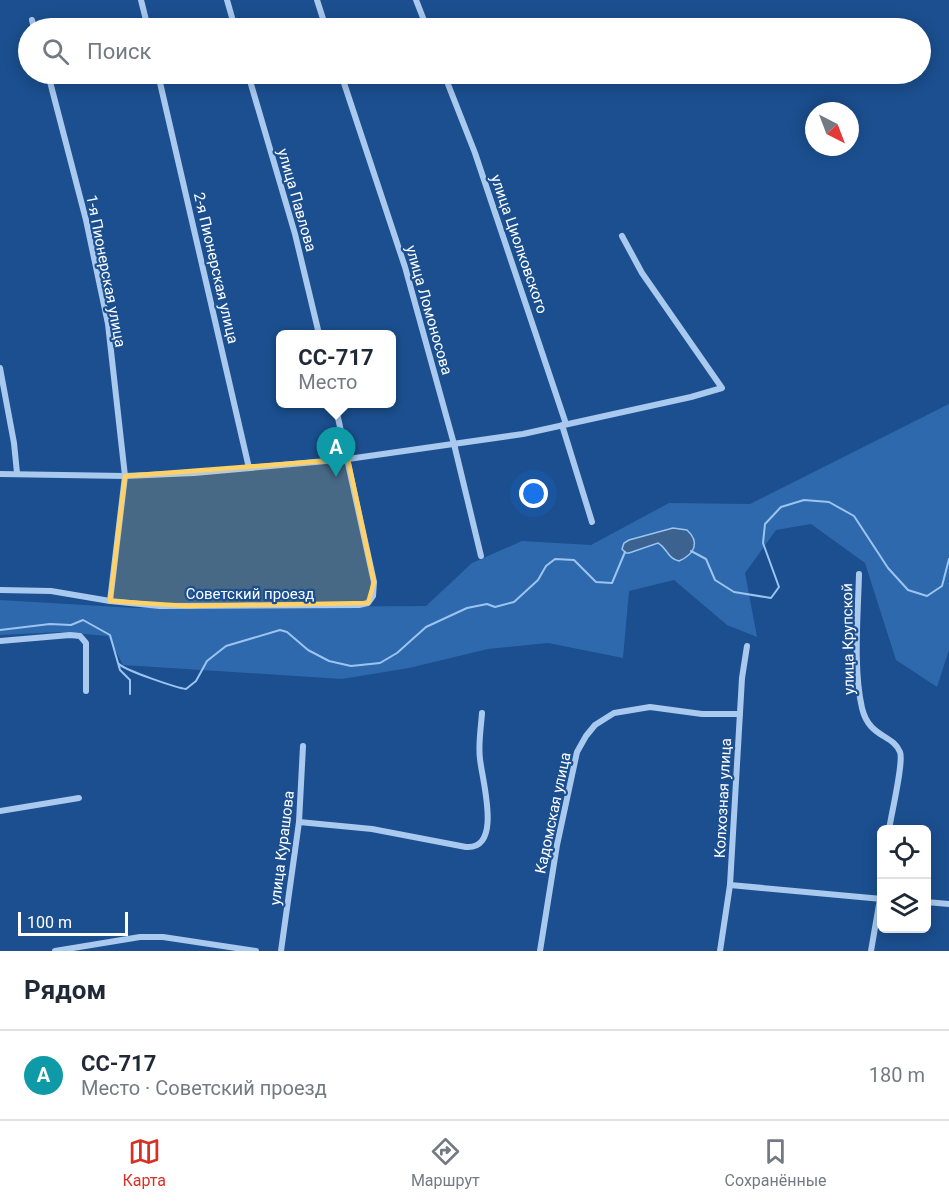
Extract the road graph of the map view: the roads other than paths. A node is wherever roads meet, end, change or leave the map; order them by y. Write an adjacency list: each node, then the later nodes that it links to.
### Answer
1 (141, 0): 5 (street)
2 (227, 0): 6 (street)
3 (317, 0): 7 (street)
4 (416, 0): 8 (street)
5 (146, 18)
6 (232, 18)
7 (323, 18)
8 (423, 18)
9 (51, 84): 24 (street, 1-я Пионерская улица)
10 (160, 84): 21 (street, 2-я Пионерская улица)
11 (251, 84): 15 (street, улица Павлова)
12 (344, 84): 19 (street, улица Ломоносова)
13 (448, 84): 18 (street, улица Циолковского)
14 (622, 236): 18 (street)
15 (318, 330)
16 (0, 368): 22 (street)
17 (336, 408): 20 (street)
18 (564, 424): 19 (street); 25 (street, улица Циолковского)
19 (454, 444): 20 (street); 26 (street, улица Ломоносова)
20 (348, 459): 21 (street); 29 (street, Советский проезд)
21 (249, 468): 24 (street)
22 (17, 473): 23 (street); 24 (street)
23 (0, 474)
24 (125, 476): 29 (street)
25 (592, 522)
26 (481, 556)
27 (859, 574): 39 (street, улица Крупской)
28 (0, 590): 29 (street)
29 (110, 601)
30 (0, 641): 32 (street)
31 (747, 646): 34 (street, Колхозная улица)
32 (86, 691)
33 (482, 713): 38 (street)
34 (740, 714): 40 (street, Колхозная улица); 48 (street, Кадомская улица)
35 (303, 746): 38 (street, улица Курашова)
36 (79, 798): 37 (street)
37 (0, 811)
38 (299, 822): 47 (street, улица Курашова)
39 (890, 825)
40 (730, 885): 41 (street); 49 (street, Колхозная улица)
41 (877, 899)
42 (931, 902): 43 (street)
43 (949, 904)
44 (877, 920): 50 (street)
45 (55, 951): 46 (street)
46 (256, 951)
47 (281, 951)
48 (540, 951)
49 (720, 951)
50 (871, 951)

